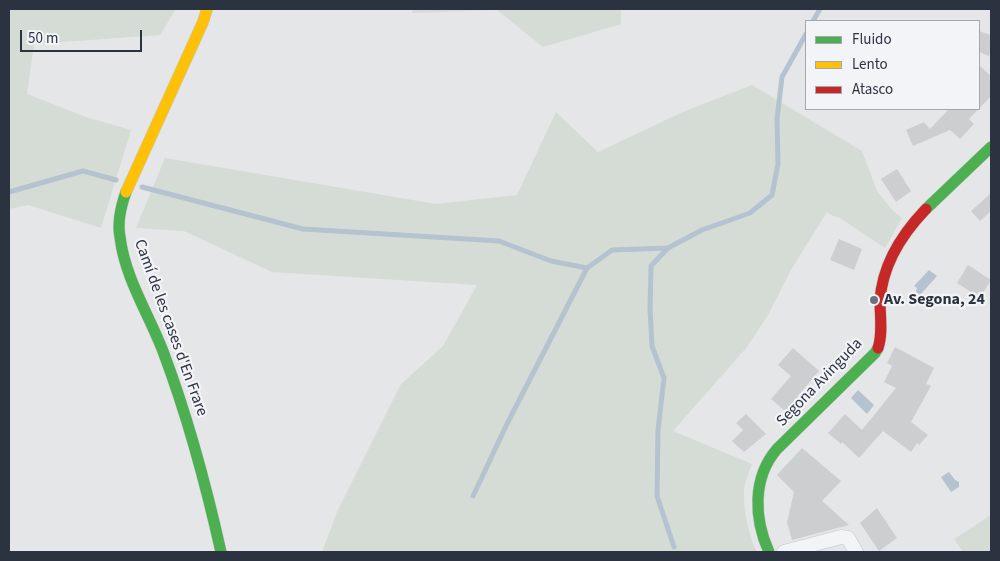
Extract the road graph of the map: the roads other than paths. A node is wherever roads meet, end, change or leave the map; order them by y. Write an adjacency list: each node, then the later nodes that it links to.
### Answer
1 (207, 9): 3 (street, Camí de les cases d'En Frare)
2 (991, 148): 4 (street, Segona Avinguda)
3 (222, 552)
4 (769, 552)
5 (784, 552): 6 (street)
6 (856, 552)

